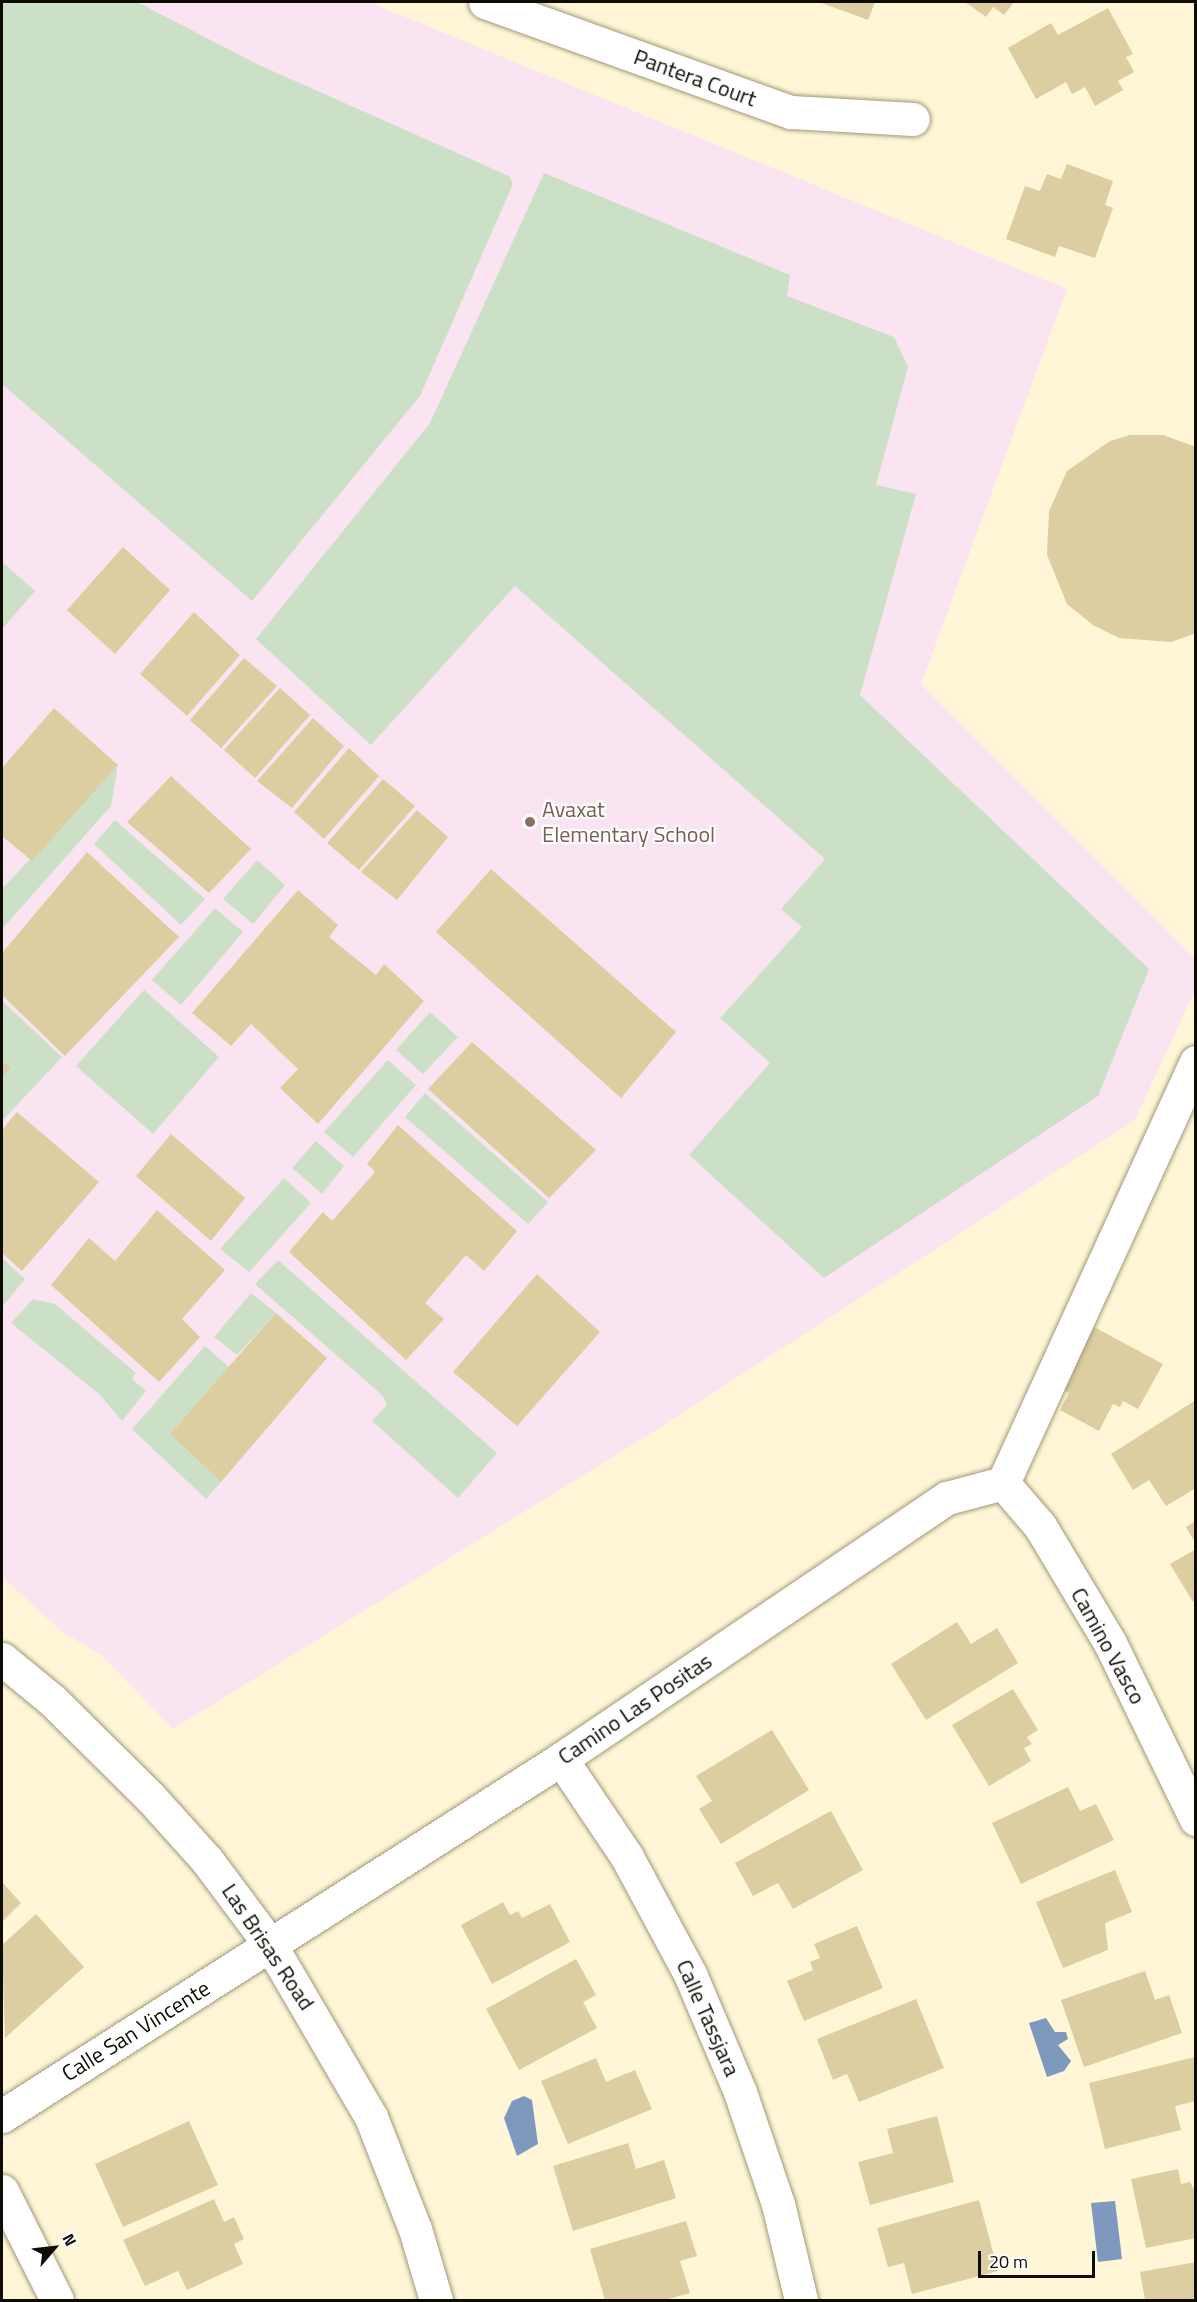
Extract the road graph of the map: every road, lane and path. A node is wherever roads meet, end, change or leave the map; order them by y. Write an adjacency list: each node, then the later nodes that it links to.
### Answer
1 (485, 2): 2 (street, Pantera Court)
2 (913, 119)
3 (1196, 1062): 4 (street)
4 (1003, 1483): 6 (street, Camino Las Positas); 7 (street, Camino Vasco)
5 (2, 1659): 8 (street, Las Brisas Road)
6 (561, 1759): 8 (street, Camino Las Positas); 13 (street, Calle Tassjara)
7 (1196, 1819)
8 (271, 1946): 9 (street, Calle San Vincente); 12 (street, Las Brisas Road)
9 (2, 2116)
10 (2, 2191): 11 (street)
11 (57, 2301)
12 (436, 2301)
13 (801, 2301)

